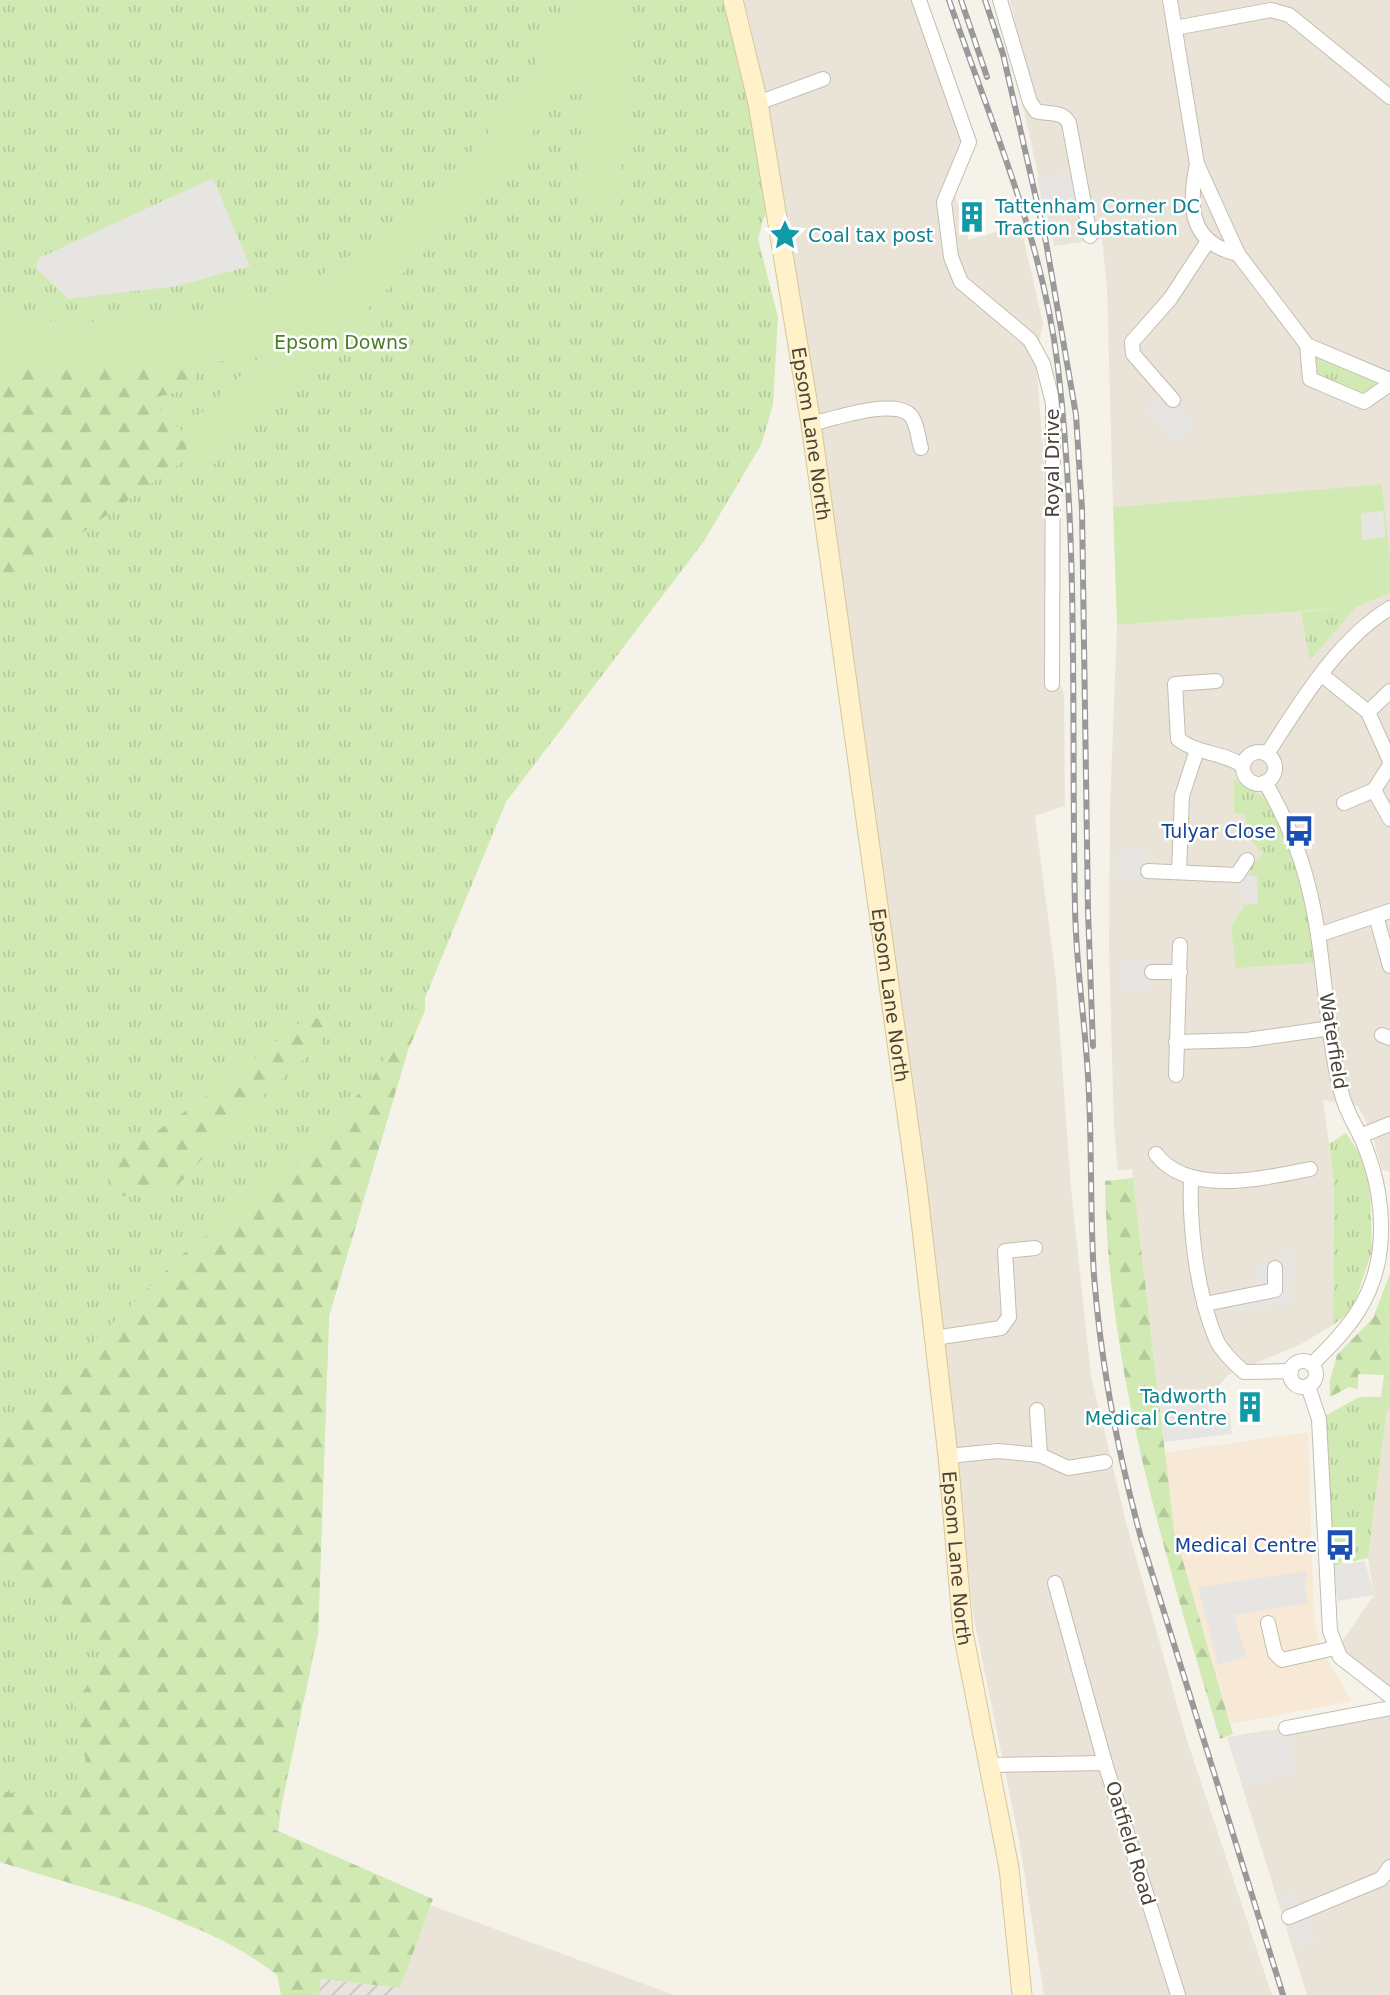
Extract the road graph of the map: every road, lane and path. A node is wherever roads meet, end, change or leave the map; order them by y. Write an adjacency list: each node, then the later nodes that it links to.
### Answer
1 (733, 0): 8 (main road, Epsom Lane North)
2 (919, 0): 21 (street, Royal Drive)
3 (1000, 0): 10 (street)
4 (1170, 0): 5 (street)
5 (1175, 27): 7 (street); 9 (street)
6 (823, 79): 8 (street)
7 (1390, 97)
8 (758, 103): 16 (main road, Epsom Lane North)
9 (1197, 164): 11 (street); 12 (street)
10 (1090, 236)
11 (1208, 241): 12 (street); 15 (street)
12 (1238, 254): 13 (street)
13 (1307, 345): 14 (street); 14 (street)
14 (1390, 382)
15 (1173, 400)
16 (811, 424): 17 (street); 52 (main road, Epsom Lane North)
17 (921, 448)
18 (1390, 608): 19 (street)
19 (1322, 675): 23 (street); 25 (street)
20 (1216, 681): 24 (street)
21 (1052, 684)
22 (1390, 691): 23 (street)
23 (1368, 712): 26 (street)
24 (1197, 750): 27 (street); 34 (street)
25 (1267, 754): 27 (street); 28 (street)
26 (1390, 763): 29 (street)
27 (1243, 766): 28 (street)
28 (1265, 782): 36 (street, Waterfield)
29 (1374, 790): 30 (street); 31 (street)
30 (1344, 803)
31 (1390, 819)
32 (1247, 860): 34 (street)
33 (1148, 871): 34 (street)
34 (1179, 872)
35 (1383, 913): 36 (street); 38 (street)
36 (1318, 934): 41 (street, Waterfield)
37 (1180, 945): 40 (street)
38 (1390, 966)
39 (1152, 972): 40 (street)
40 (1180, 972): 42 (street)
41 (1331, 1028): 42 (street); 45 (street, Waterfield)
42 (1176, 1042): 43 (street)
43 (1176, 1075)
44 (1390, 1124): 45 (street)
45 (1360, 1136): 53 (street, Waterfield)
46 (1156, 1154): 48 (street)
47 (1310, 1169): 48 (street)
48 (1191, 1179): 51 (street)
49 (1035, 1248): 52 (street)
50 (1275, 1268): 51 (street)
51 (1205, 1304): 54 (street)
52 (934, 1338): 58 (main road, Epsom Lane North)
53 (1312, 1364): 54 (street); 55 (street)
54 (1291, 1371): 55 (street)
55 (1308, 1386): 62 (street)
56 (1037, 1410): 57 (street)
57 (1040, 1455): 58 (street); 59 (street)
58 (947, 1456): 67 (main road, Epsom Lane North)
59 (1105, 1462)
60 (1055, 1583): 66 (street)
61 (1268, 1623): 62 (street)
62 (1335, 1648): 63 (street)
63 (1387, 1688)
64 (1390, 1708): 65 (street)
65 (1286, 1728)
66 (1105, 1763): 67 (street, Oatfield Road); 71 (street, Oatfield Road)
67 (989, 1765): 70 (main road, Epsom Lane North)
68 (1390, 1867): 69 (street)
69 (1289, 1917)
70 (1022, 1995)
71 (1178, 1995)

